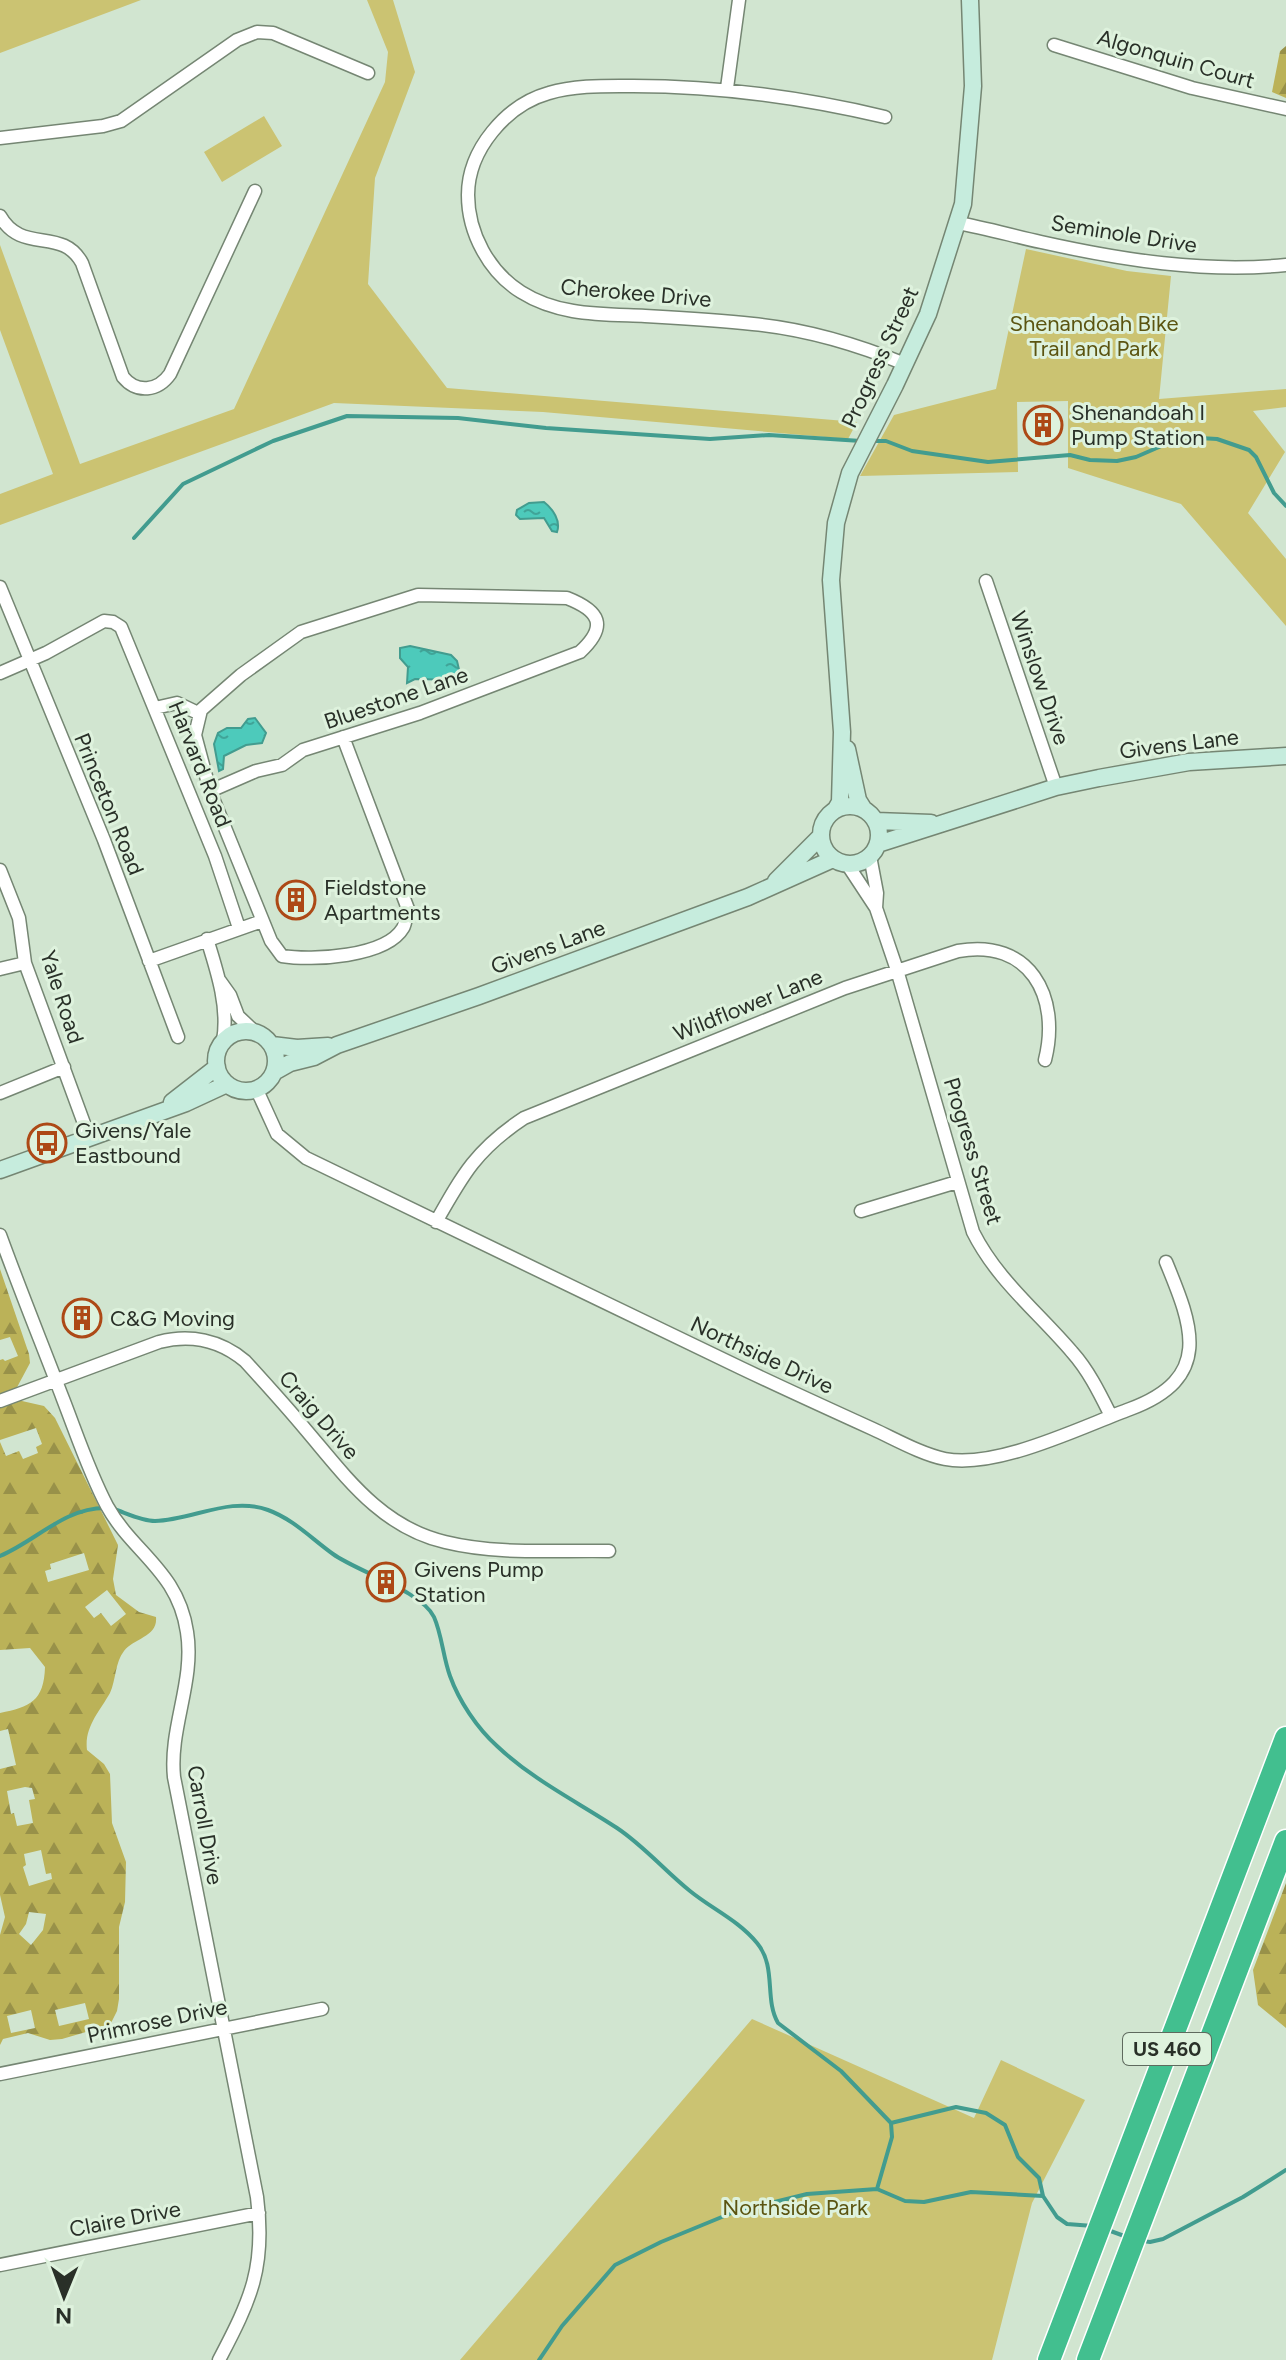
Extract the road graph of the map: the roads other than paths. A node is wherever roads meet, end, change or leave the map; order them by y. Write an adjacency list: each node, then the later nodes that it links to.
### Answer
1 (739, 0): 5 (street)
2 (970, 0): 11 (street, Progress Street)
3 (1054, 45): 6 (street, Algonquin Court)
4 (368, 73): 8 (street)
5 (727, 88): 7 (street, Cherokee Drive); 13 (street, Cherokee Drive)
6 (1286, 109)
7 (885, 117)
8 (0, 138)
9 (255, 191): 10 (street)
10 (0, 216)
11 (957, 223): 12 (street, Seminole Drive); 13 (street, Progress Street)
12 (1286, 265)
13 (905, 364): 20 (street, Progress Street)
14 (986, 581): 23 (street, Winslow Drive)
15 (0, 587): 16 (street, Princeton Road)
16 (29, 661): 17 (street); 18 (street, Harvard Road); 38 (street, Princeton Road)
17 (0, 673)
18 (155, 708): 19 (street); 36 (street, Harvard Road)
19 (198, 713): 21 (street, Bluestone Lane); 24 (street)
20 (842, 732): 25 (street, Progress Street); 26 (street, Progress Street)
21 (343, 737): 24 (street, Bluestone Lane); 35 (street)
22 (1286, 756): 23 (street, Givens Lane)
23 (1056, 787): 28 (street, Givens Lane)
24 (210, 791): 35 (street)
25 (863, 808): 26 (street); 27 (street)
26 (836, 809): 29 (street)
27 (876, 821): 28 (street, Givens Lane); 30 (street)
28 (941, 823): 30 (street, Givens Lane)
29 (821, 836): 31 (street); 33 (street, Givens Lane)
30 (874, 850): 31 (street); 34 (street, Progress Street)
31 (840, 861): 33 (street, Givens Lane); 34 (street, Progress Street)
32 (0, 870): 39 (street, Yale Road)
33 (772, 886): 47 (street, Givens Lane)
34 (876, 908): 41 (street, Progress Street)
35 (262, 921): 36 (street)
36 (239, 928): 37 (street)
37 (207, 939): 38 (street); 42 (street)
38 (149, 961): 44 (street, Princeton Road)
39 (25, 963): 40 (street); 49 (street, Yale Road)
40 (0, 969)
41 (897, 970): 48 (street, Wildflower Lane); 58 (street, Progress Street); 60 (street, Wildflower Lane)
42 (220, 981): 43 (street); 45 (street)
43 (256, 1033): 45 (street); 46 (street)
44 (178, 1037)
45 (223, 1041): 50 (street)
46 (272, 1045): 47 (street, Givens Lane); 51 (street)
47 (337, 1045): 51 (street, Givens Lane)
48 (1045, 1060)
49 (64, 1067): 54 (street); 56 (street, Yale Road)
50 (217, 1067): 52 (street); 55 (street)
51 (274, 1072): 53 (street)
52 (227, 1084): 53 (street); 55 (street)
53 (256, 1088): 60 (street, Northside Drive)
54 (0, 1093)
55 (162, 1110): 56 (street)
56 (89, 1137): 57 (street)
57 (0, 1170)
58 (957, 1182): 59 (street); 65 (street, Progress Street)
59 (861, 1211)
60 (436, 1222): 65 (street, Northside Drive)
61 (0, 1235): 63 (street, Carroll Drive)
62 (1166, 1262): 65 (street, Northside Drive)
63 (56, 1381): 64 (street, Craig Drive); 66 (street, Craig Drive); 70 (street, Carroll Drive)
64 (0, 1401)
65 (1111, 1416)
66 (609, 1551)
67 (1286, 1738): 75 (highway, US 460)
68 (1286, 1841): 76 (highway, US 460)
69 (322, 2009): 70 (street, Primrose Drive)
70 (223, 2028): 71 (street, Primrose Drive); 72 (street, Carroll Drive)
71 (0, 2074)
72 (259, 2213): 73 (street, Claire Drive); 74 (street, Carroll Drive)
73 (0, 2265)
74 (219, 2360)
75 (1049, 2360)
76 (1088, 2360)

